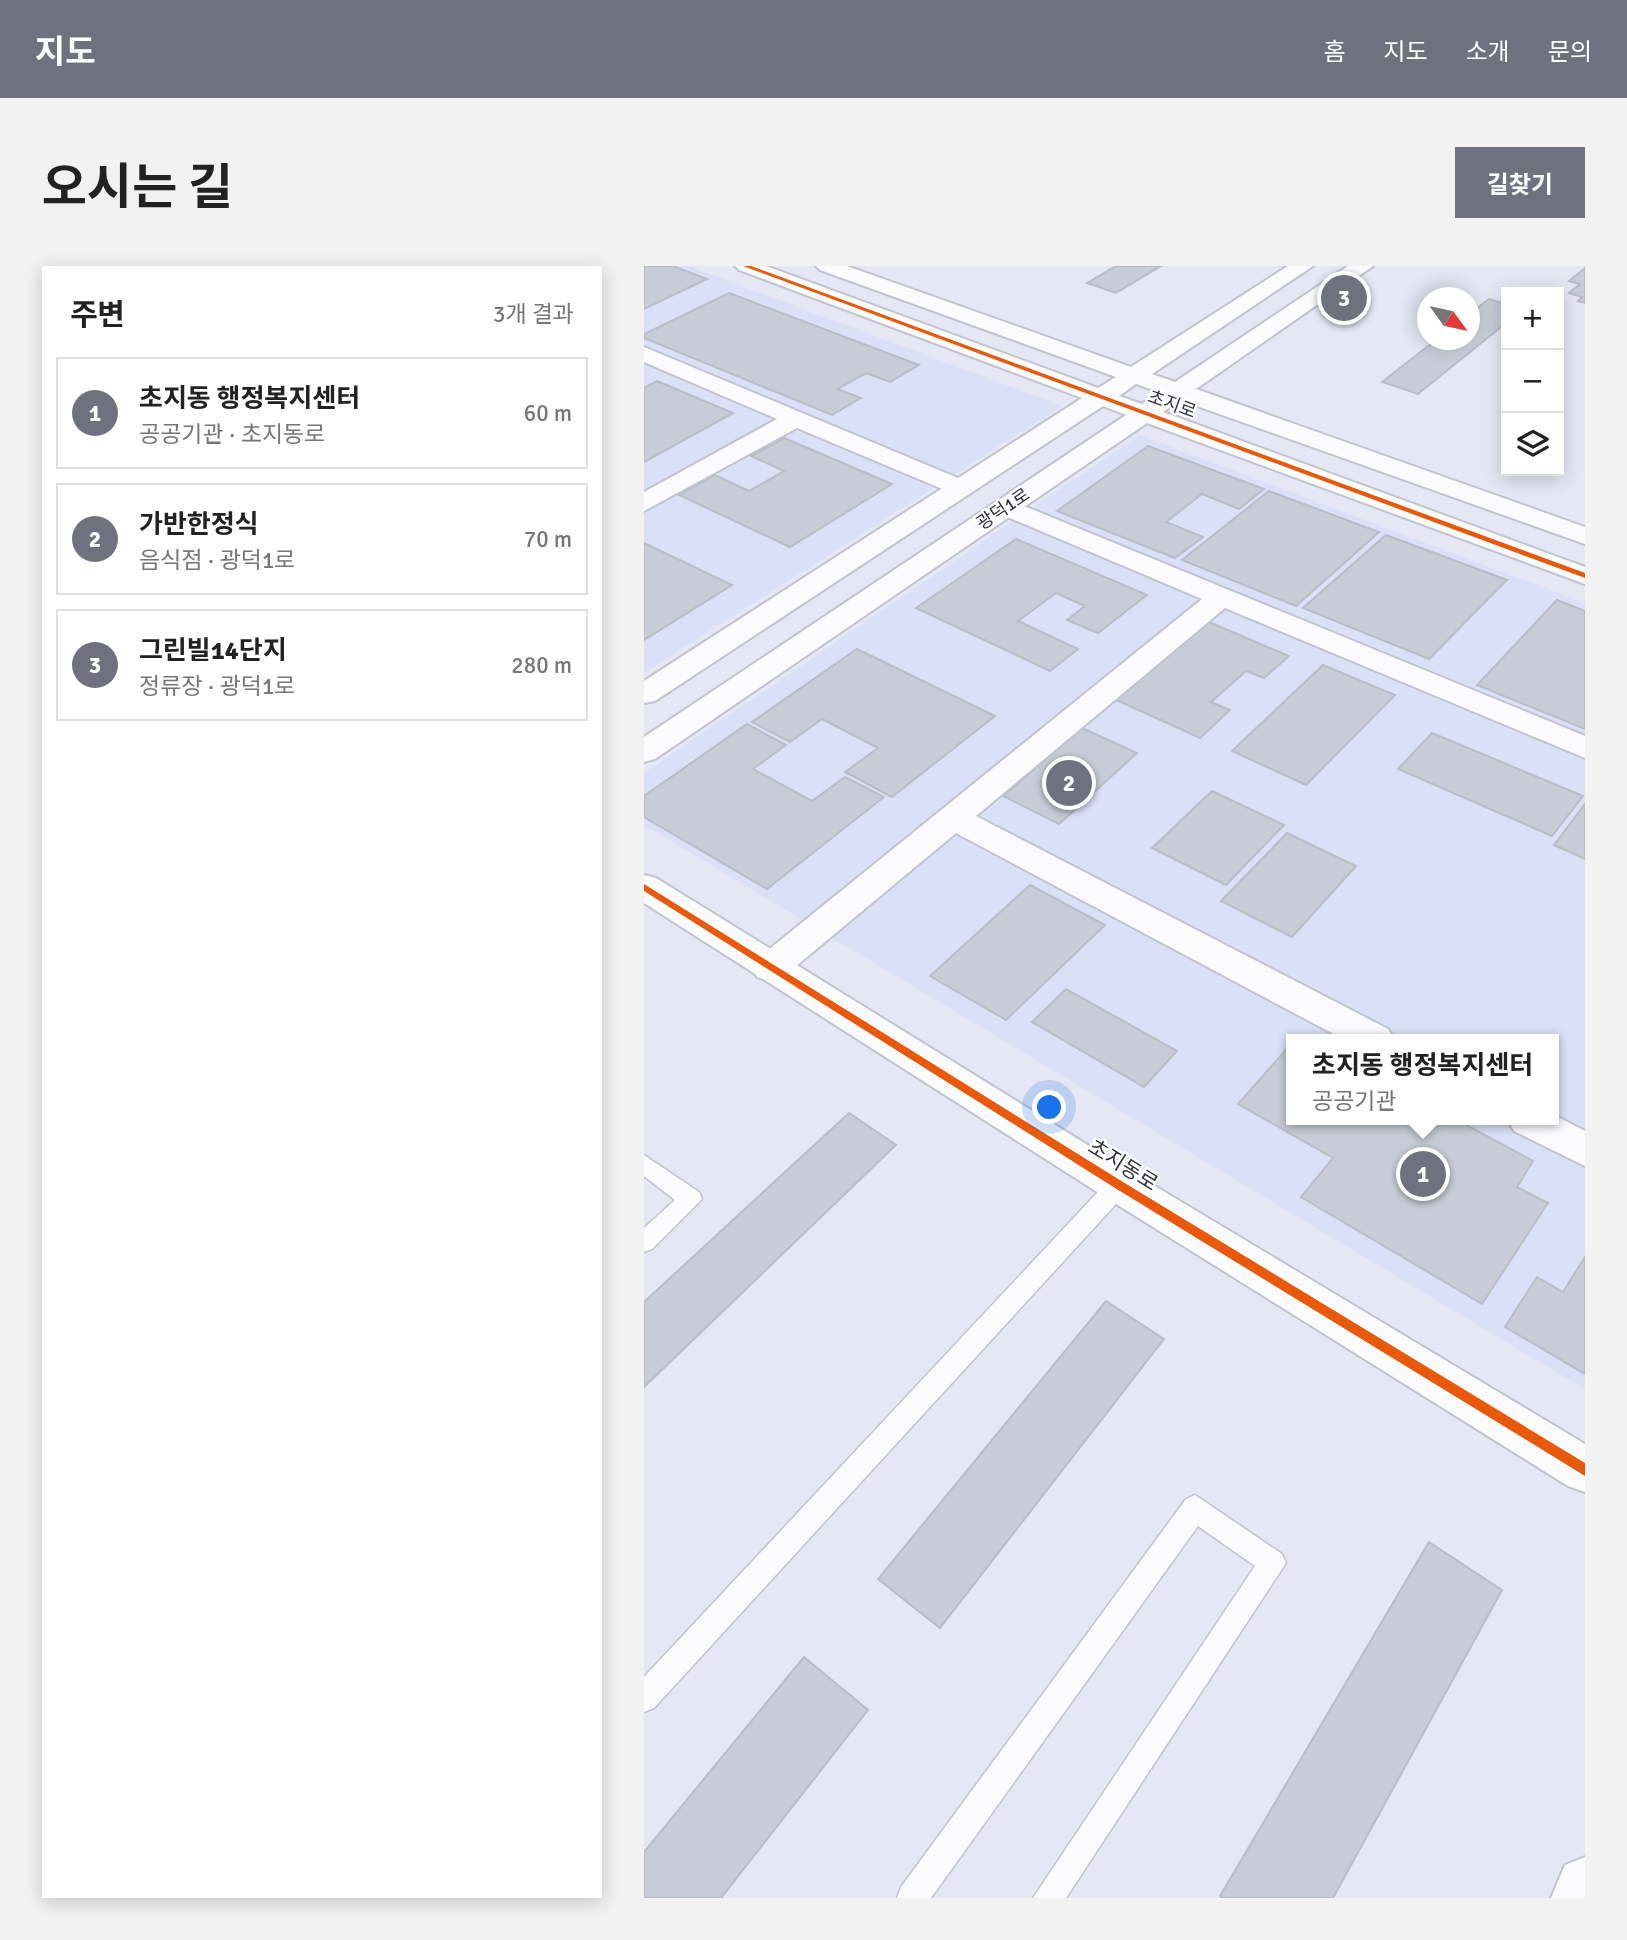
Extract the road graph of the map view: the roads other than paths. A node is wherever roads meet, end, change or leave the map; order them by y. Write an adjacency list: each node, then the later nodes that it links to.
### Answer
1 (746, 266): 8 (street, 초지로)
2 (827, 266): 6 (street, 초지로)
3 (1301, 266): 6 (street, 광덕1로)
4 (1362, 266): 7 (street, 광덕1로)
5 (644, 354): 10 (street)
6 (1135, 375): 7 (street, 초지로); 8 (street, 광덕1로)
7 (1178, 390): 9 (street, 광덕1로); 14 (street, 초지로)
8 (1101, 397): 9 (street, 초지로); 11 (street, 광덕1로)
9 (1145, 413): 13 (street, 광덕1로); 15 (street, 초지로)
10 (797, 418): 11 (street); 12 (street)
11 (961, 488): 17 (street, 광덕1로)
12 (644, 503)
13 (1007, 507): 16 (street); 19 (street, 광덕1로)
14 (1585, 536)
15 (1585, 576)
16 (1222, 597): 18 (street); 20 (street)
17 (644, 694)
18 (1585, 748)
19 (644, 752)
20 (953, 818): 22 (street); 23 (street)
21 (644, 887): 22 (street, 초지동로)
22 (770, 968): 27 (street, 초지동로)
23 (1365, 1034)
24 (1538, 1125): 25 (street)
25 (1585, 1150)
26 (644, 1164): 28 (lane)
27 (1119, 1185): 29 (street, 초지동로); 30 (lane)
28 (644, 1242)
29 (1585, 1470)
30 (644, 1698)
31 (1585, 1885): 34 (street)
32 (912, 1898): 33 (lane)
33 (1048, 1898)
34 (1579, 1898)

